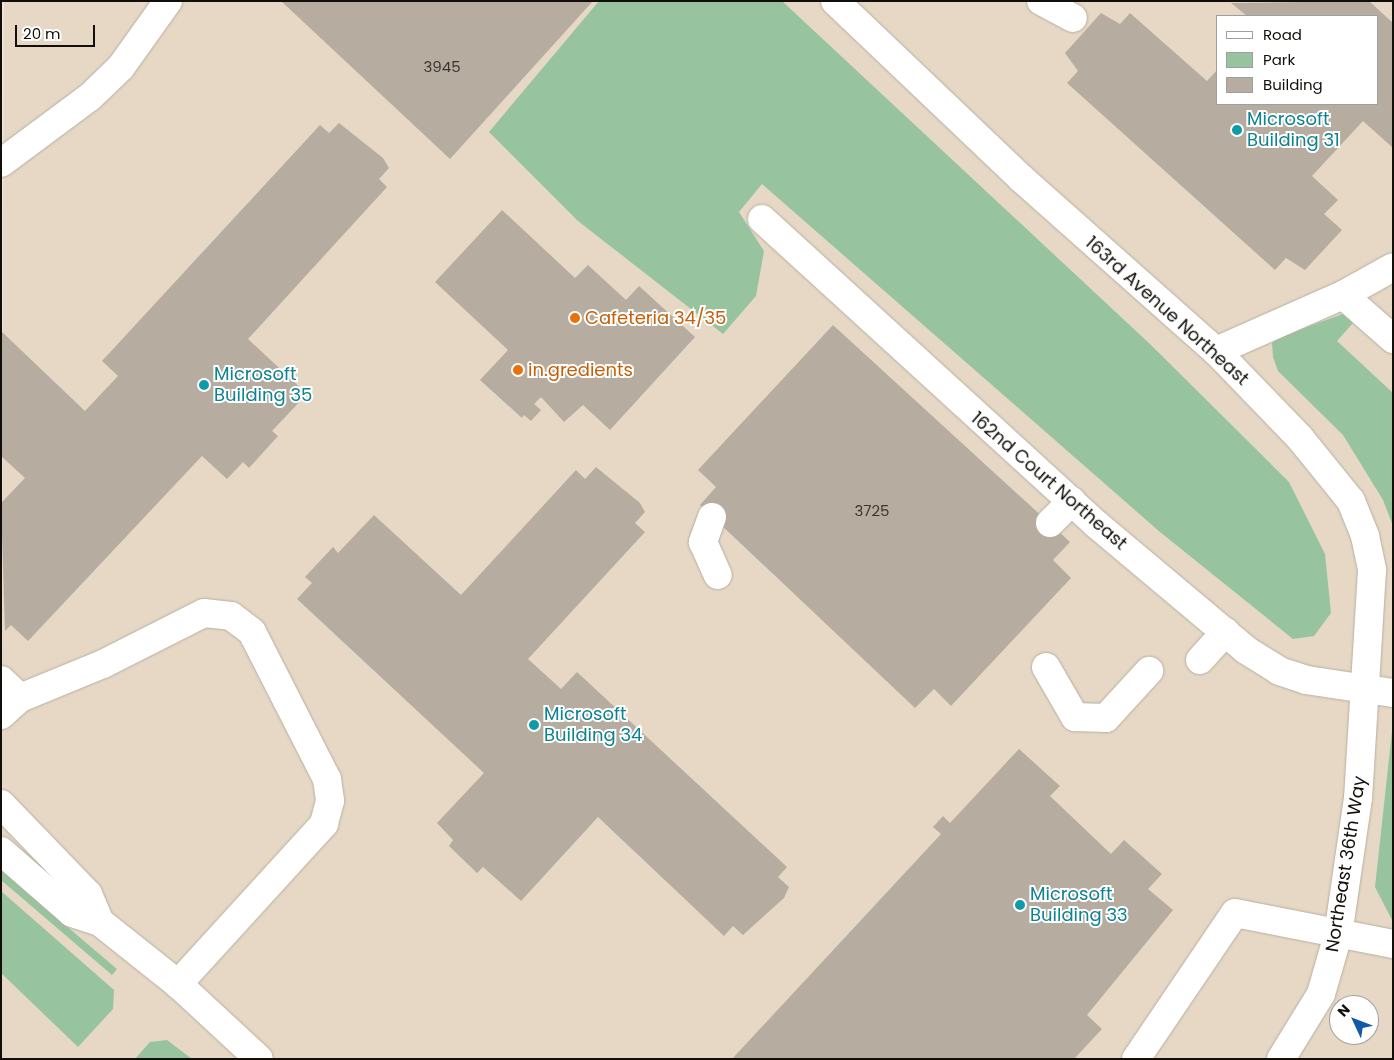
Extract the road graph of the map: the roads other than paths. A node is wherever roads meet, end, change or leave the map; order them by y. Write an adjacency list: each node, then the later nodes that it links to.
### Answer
1 (168, 1): 5 (street)
2 (835, 1): 10 (street, 163rd Avenue Northeast)
3 (1041, 1): 4 (street)
4 (1074, 18)
5 (1, 163)
6 (762, 220): 11 (street, 162nd Court Northeast)
7 (1393, 268): 8 (street)
8 (1343, 295): 9 (street); 10 (street)
9 (1393, 339)
10 (1216, 351): 19 (street, 163rd Avenue Northeast)
11 (1072, 502): 13 (street); 15 (street, 162nd Court Northeast)
12 (712, 517): 14 (street)
13 (1050, 523)
14 (718, 575)
15 (1225, 632): 16 (street); 19 (street, 162nd Court Northeast)
16 (1200, 660)
17 (1046, 667): 18 (street)
18 (1149, 671)
19 (1380, 690): 24 (street, Northeast 36th Way)
20 (8, 698): 26 (street)
21 (1, 804): 23 (street)
22 (1, 851): 23 (street)
23 (100, 922): 26 (street)
24 (1338, 935): 25 (street); 28 (street); 29 (street, Northeast 36th Way)
25 (1393, 944)
26 (178, 984): 27 (street)
27 (259, 1059)
28 (1136, 1059)
29 (1281, 1059)

